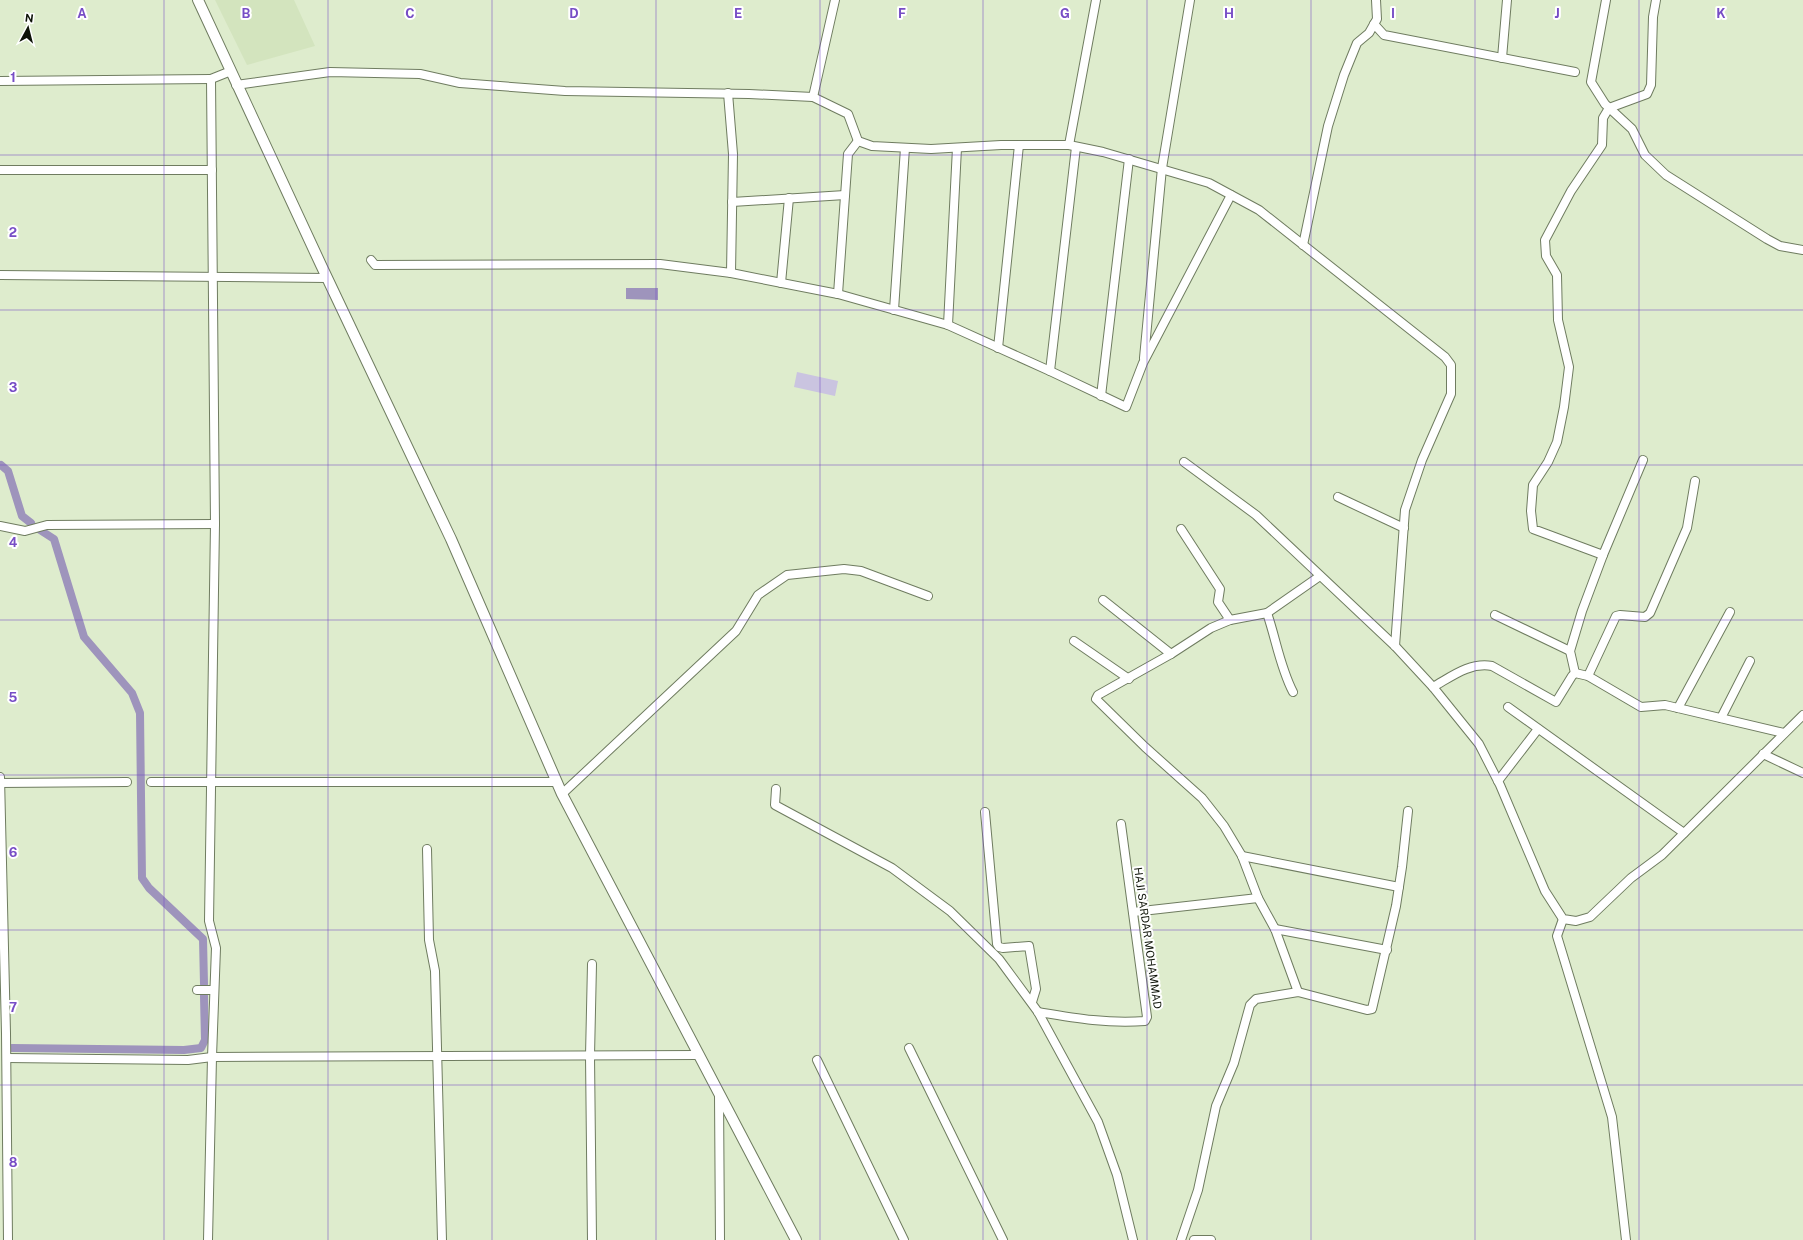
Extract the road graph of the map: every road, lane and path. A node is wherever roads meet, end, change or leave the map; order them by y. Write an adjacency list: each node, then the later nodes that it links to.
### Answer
1 (198, 0): 11 (main road)
2 (835, 0): 17 (street)
3 (1096, 0): 21 (street)
4 (1190, 0): 25 (street)
5 (1376, 0): 9 (street)
6 (1507, 0): 10 (street)
7 (1606, 0): 18 (street)
8 (1656, 0): 18 (street)
9 (1374, 24): 10 (street); 32 (street)
10 (1502, 58): 12 (street)
11 (230, 72): 13 (street); 15 (main road)
12 (1574, 72)
13 (211, 79): 14 (street); 27 (street)
14 (0, 81)
15 (236, 85): 16 (street); 38 (main road)
16 (728, 94): 17 (street); 31 (street)
17 (813, 97): 19 (street)
18 (1609, 108): 33 (street); 55 (street)
19 (858, 141): 22 (street); 28 (street)
20 (1019, 145): 21 (street); 23 (street); 43 (street)
21 (1073, 146): 24 (street); 45 (street)
22 (905, 148): 23 (street); 41 (street)
23 (957, 148): 42 (street)
24 (1129, 159): 25 (street); 46 (street)
25 (1162, 168): 29 (street); 44 (street)
26 (0, 170): 27 (street)
27 (212, 170): 37 (street)
28 (845, 195): 30 (street); 40 (street)
29 (1231, 195): 32 (street); 44 (street)
30 (789, 198): 31 (street); 39 (street)
31 (732, 202): 35 (street)
32 (1303, 245): 53 (street)
33 (1803, 250)
34 (371, 260): 35 (street)
35 (731, 273): 39 (street)
36 (0, 276): 37 (street)
37 (214, 276): 38 (street); 51 (street)
38 (327, 278): 86 (main road)
39 (781, 283): 40 (street)
40 (838, 294): 41 (street)
41 (894, 310): 42 (street)
42 (948, 325): 43 (street)
43 (998, 348): 45 (street)
44 (1143, 363): 46 (street)
45 (1050, 371): 46 (street)
46 (1101, 396)
47 (1643, 460): 55 (street)
48 (1184, 462): 56 (street)
49 (1695, 481): 69 (street)
50 (1338, 497): 53 (street)
51 (215, 524): 52 (street); 82 (street)
52 (0, 526)
53 (1404, 528): 64 (street)
54 (1181, 529): 62 (street)
55 (1603, 555): 65 (street)
56 (1320, 576): 60 (street); 64 (street)
57 (928, 596): 89 (street)
58 (1103, 600): 66 (street)
59 (1730, 612): 74 (street)
60 (1267, 613): 62 (street); 72 (street)
61 (1495, 615): 65 (street)
62 (1230, 620): 66 (street)
63 (1074, 641): 70 (street)
64 (1395, 646): 71 (street)
65 (1570, 651): 68 (street)
66 (1171, 654): 70 (street)
67 (1750, 661): 76 (street)
68 (1575, 673): 69 (street); 71 (street)
69 (1588, 676): 74 (street)
70 (1129, 679): 95 (street)
71 (1433, 687): 83 (street)
72 (1293, 692)
73 (1508, 707): 77 (street)
74 (1678, 708): 76 (street)
75 (1803, 715): 78 (street)
76 (1721, 718): 78 (street)
77 (1538, 729): 83 (street); 93 (street)
78 (1784, 733): 79 (street)
79 (1763, 754): 80 (street); 93 (street)
80 (1803, 773)
81 (0, 777): 87 (street)
82 (212, 781): 85 (street); 86 (street); 104 (street)
83 (1498, 781): 99 (street)
84 (127, 782): 87 (street)
85 (151, 782)
86 (556, 782): 89 (main road)
87 (0, 783): 109 (street)
88 (776, 789): 106 (street)
89 (562, 794): 111 (main road)
90 (1408, 811): 96 (street)
91 (985, 812): 106 (street)
92 (1121, 824): 98 (street, HAJI SARDAR MOHAMMAD)
93 (1684, 833): 99 (street)
94 (427, 849): 110 (street)
95 (1242, 856): 96 (street); 97 (street)
96 (1399, 887): 101 (street)
97 (1258, 898): 98 (street); 100 (street)
98 (1133, 912): 107 (street, HAJI SARDAR MOHAMMAD)
99 (1562, 919): 128 (street)
100 (1275, 929): 101 (street); 105 (street)
101 (1387, 950): 105 (street)
102 (592, 964): 112 (street)
103 (197, 990): 104 (street)
104 (214, 990): 113 (street)
105 (1298, 992): 125 (street)
106 (1032, 1002): 107 (street)
107 (1038, 1012): 124 (street)
108 (909, 1048): 123 (street)
109 (4, 1052): 113 (street); 116 (street)
110 (438, 1055): 112 (street); 113 (street); 118 (street)
111 (698, 1055): 112 (street); 115 (main road)
112 (590, 1056): 119 (street)
113 (212, 1057): 117 (street)
114 (817, 1060): 122 (street)
115 (719, 1095): 120 (street); 121 (main road)
116 (8, 1240)
117 (208, 1240)
118 (442, 1240)
119 (592, 1240)
120 (720, 1240)
121 (796, 1240)
122 (904, 1240)
123 (1003, 1240)
124 (1133, 1240)
125 (1181, 1240)
126 (1194, 1240): 127 (street)
127 (1211, 1240)
128 (1626, 1240)

